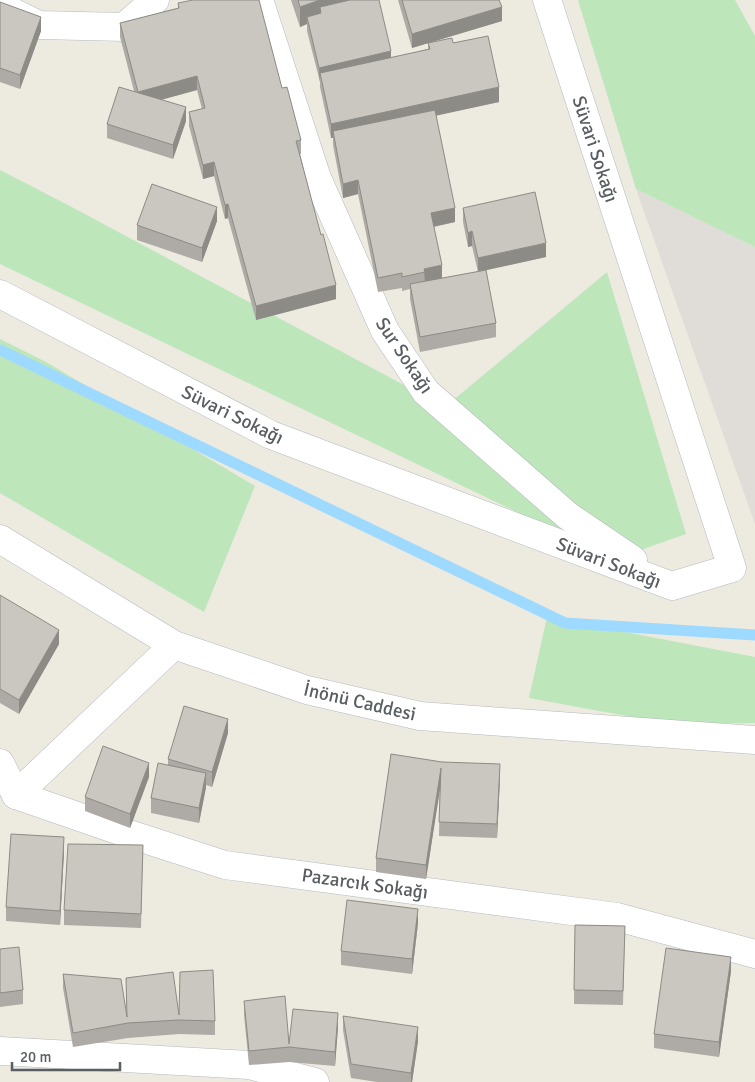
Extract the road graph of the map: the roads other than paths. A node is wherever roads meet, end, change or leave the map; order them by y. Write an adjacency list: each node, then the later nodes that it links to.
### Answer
1 (155, 0): 4 (street)
2 (259, 0): 7 (street, Sur Sokağı)
3 (547, 0): 7 (street, Süvari Sokağı)
4 (0, 6)
5 (0, 294): 7 (street, Süvari Sokağı)
6 (0, 539): 8 (street, İnönü Caddesi)
7 (672, 586)
8 (174, 645): 9 (street, İnönü Caddesi); 11 (street)
9 (755, 740)
10 (0, 763): 11 (street)
11 (16, 795): 12 (street, Pazarcık Sokağı)
12 (755, 954)
13 (0, 1051): 14 (street)
14 (315, 1082)

